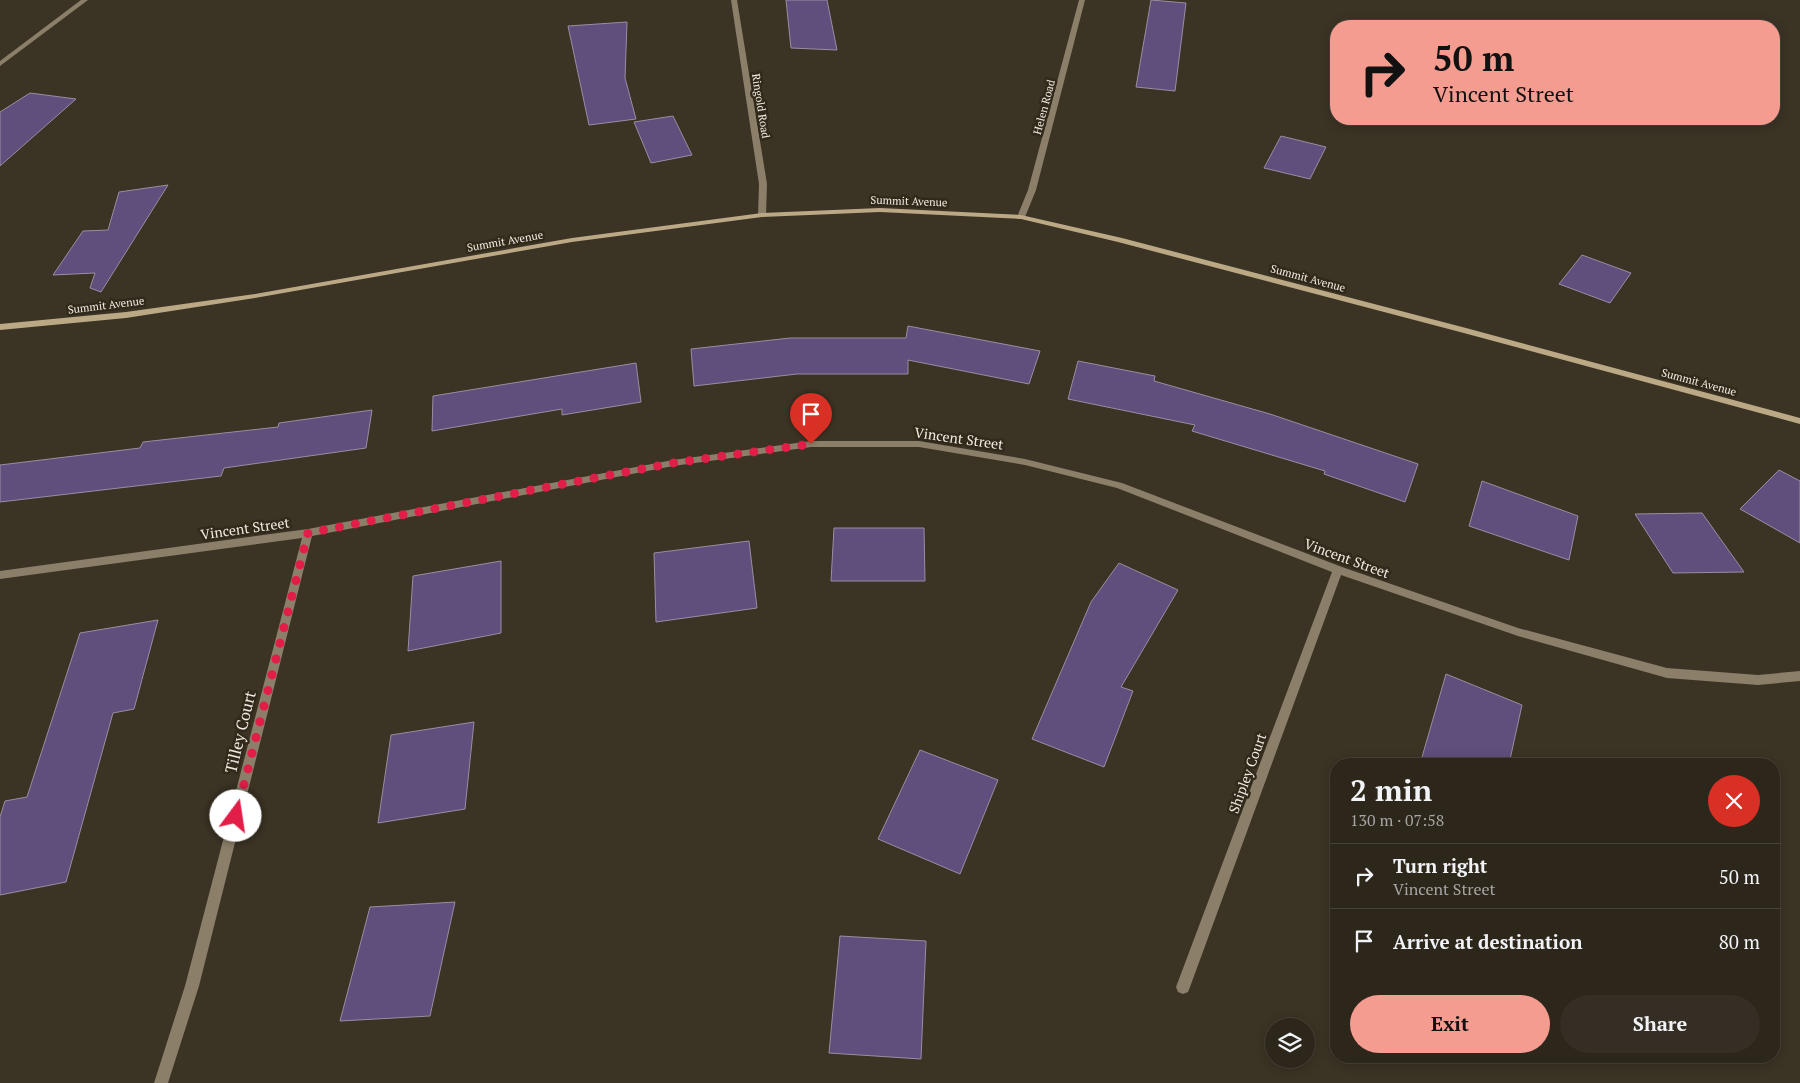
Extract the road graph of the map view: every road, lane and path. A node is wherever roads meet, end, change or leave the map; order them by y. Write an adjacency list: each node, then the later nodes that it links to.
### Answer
1 (85, 0): 4 (street)
2 (734, 0): 5 (street, Ringold Road)
3 (1082, 0): 6 (street, Helen Road)
4 (0, 64)
5 (762, 215): 6 (main road, Summit Avenue); 7 (main road, Summit Avenue)
6 (1021, 217): 8 (main road, Summit Avenue)
7 (0, 327)
8 (1800, 421)
9 (308, 533): 10 (street, Vincent Street); 11 (street, Vincent Street); 14 (street, Tilley Court)
10 (1338, 570): 12 (street, Vincent Street); 13 (street, Shipley Court)
11 (0, 574)
12 (1800, 676)
13 (1183, 987)
14 (160, 1083)

